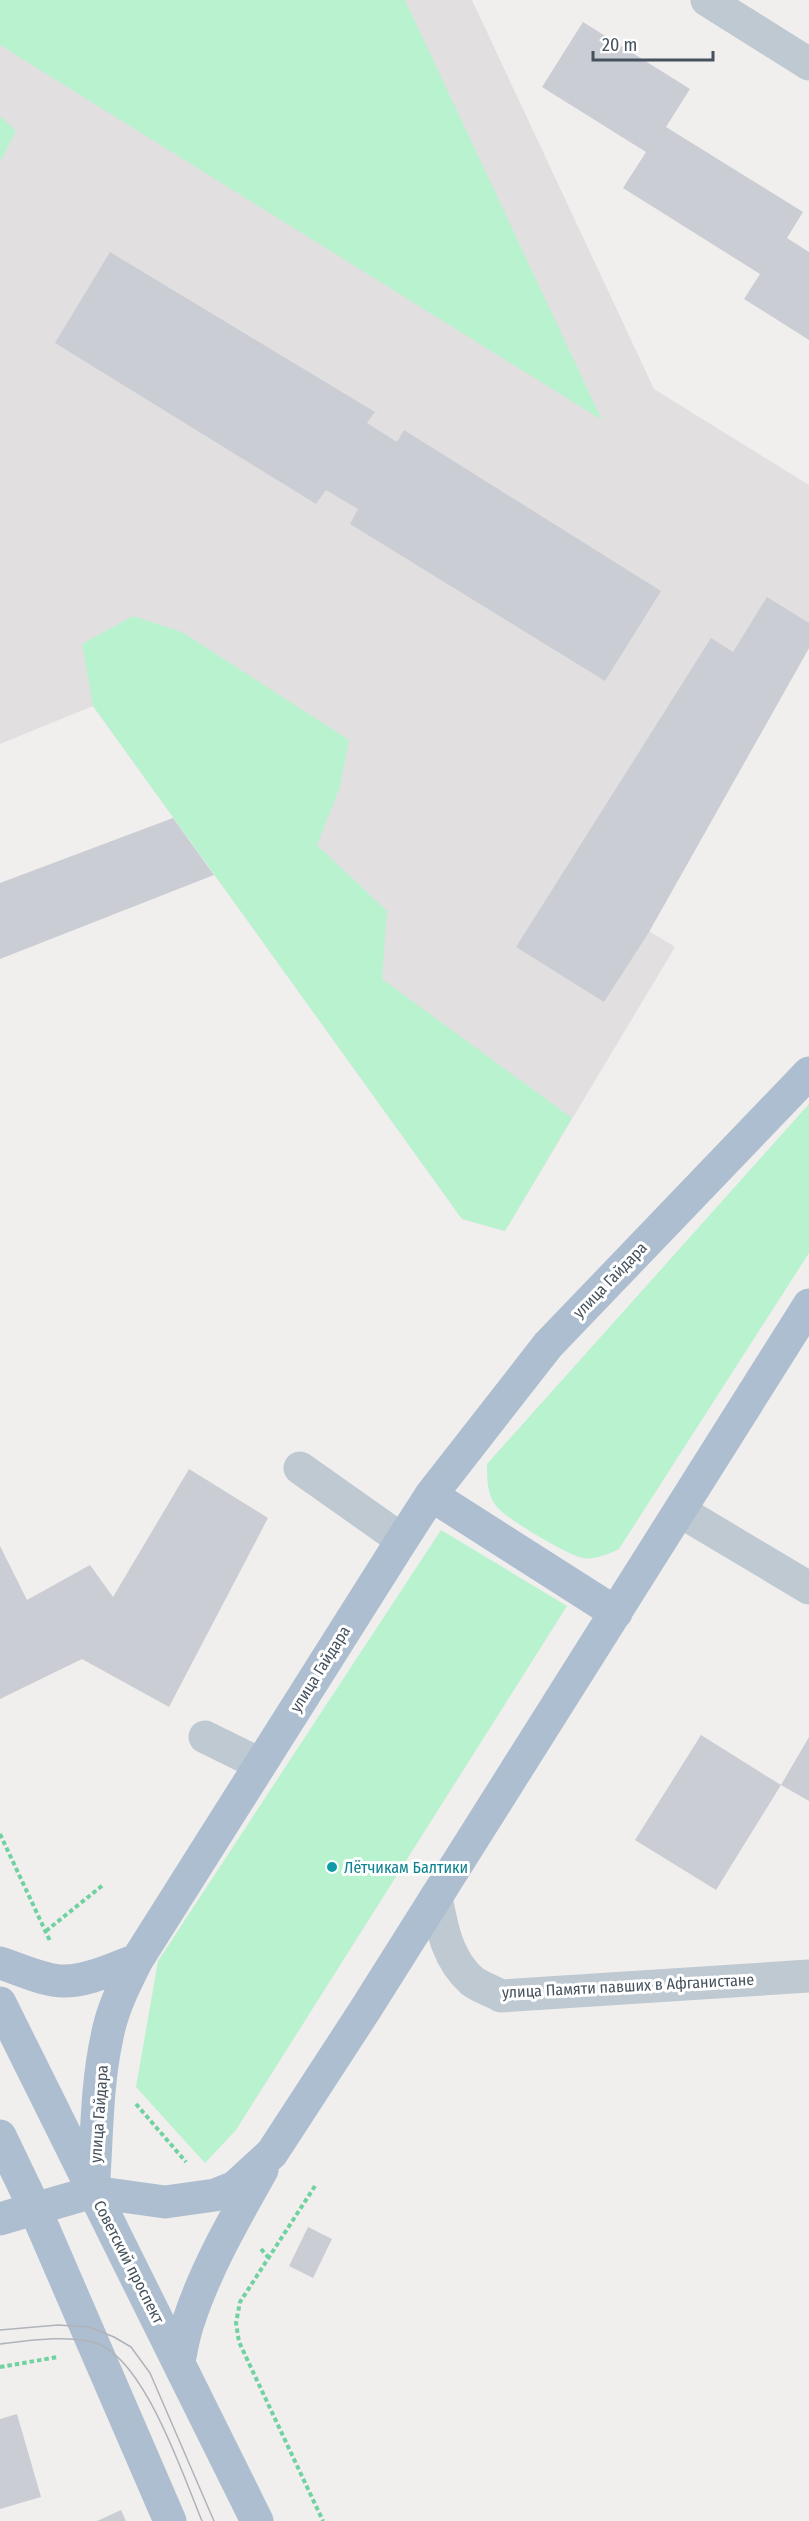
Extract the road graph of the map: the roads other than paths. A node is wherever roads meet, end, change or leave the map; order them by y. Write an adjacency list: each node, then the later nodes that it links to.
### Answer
1 (707, 0): 2 (street)
2 (809, 64)
3 (809, 1073): 6 (main road, улица Гайдара)
4 (809, 1305): 7 (main road)
5 (300, 1468): 8 (street)
6 (431, 1495): 8 (main road, улица Гайдара); 10 (main road)
7 (680, 1511): 9 (street); 10 (main road)
8 (402, 1540): 12 (main road, улица Гайдара)
9 (809, 1588)
10 (616, 1613): 13 (main road)
11 (205, 1737): 12 (street)
12 (260, 1764): 14 (main road, улица Гайдара)
13 (436, 1897): 16 (street, улица Памяти павших в Афганистане); 19 (main road)
14 (137, 1960): 15 (main road); 20 (main road, улица Гайдара)
15 (0, 1963)
16 (809, 1976)
17 (0, 2003): 20 (main road, Советский проспект)
18 (0, 2136): 21 (main road)
19 (272, 2153): 20 (main road); 23 (main road)
20 (93, 2192): 21 (main road); 23 (main road, Советский проспект)
21 (35, 2209): 22 (main road); 24 (main road)
22 (0, 2219)
23 (179, 2361): 25 (main road, Советский проспект)
24 (170, 2521)
25 (257, 2521)

